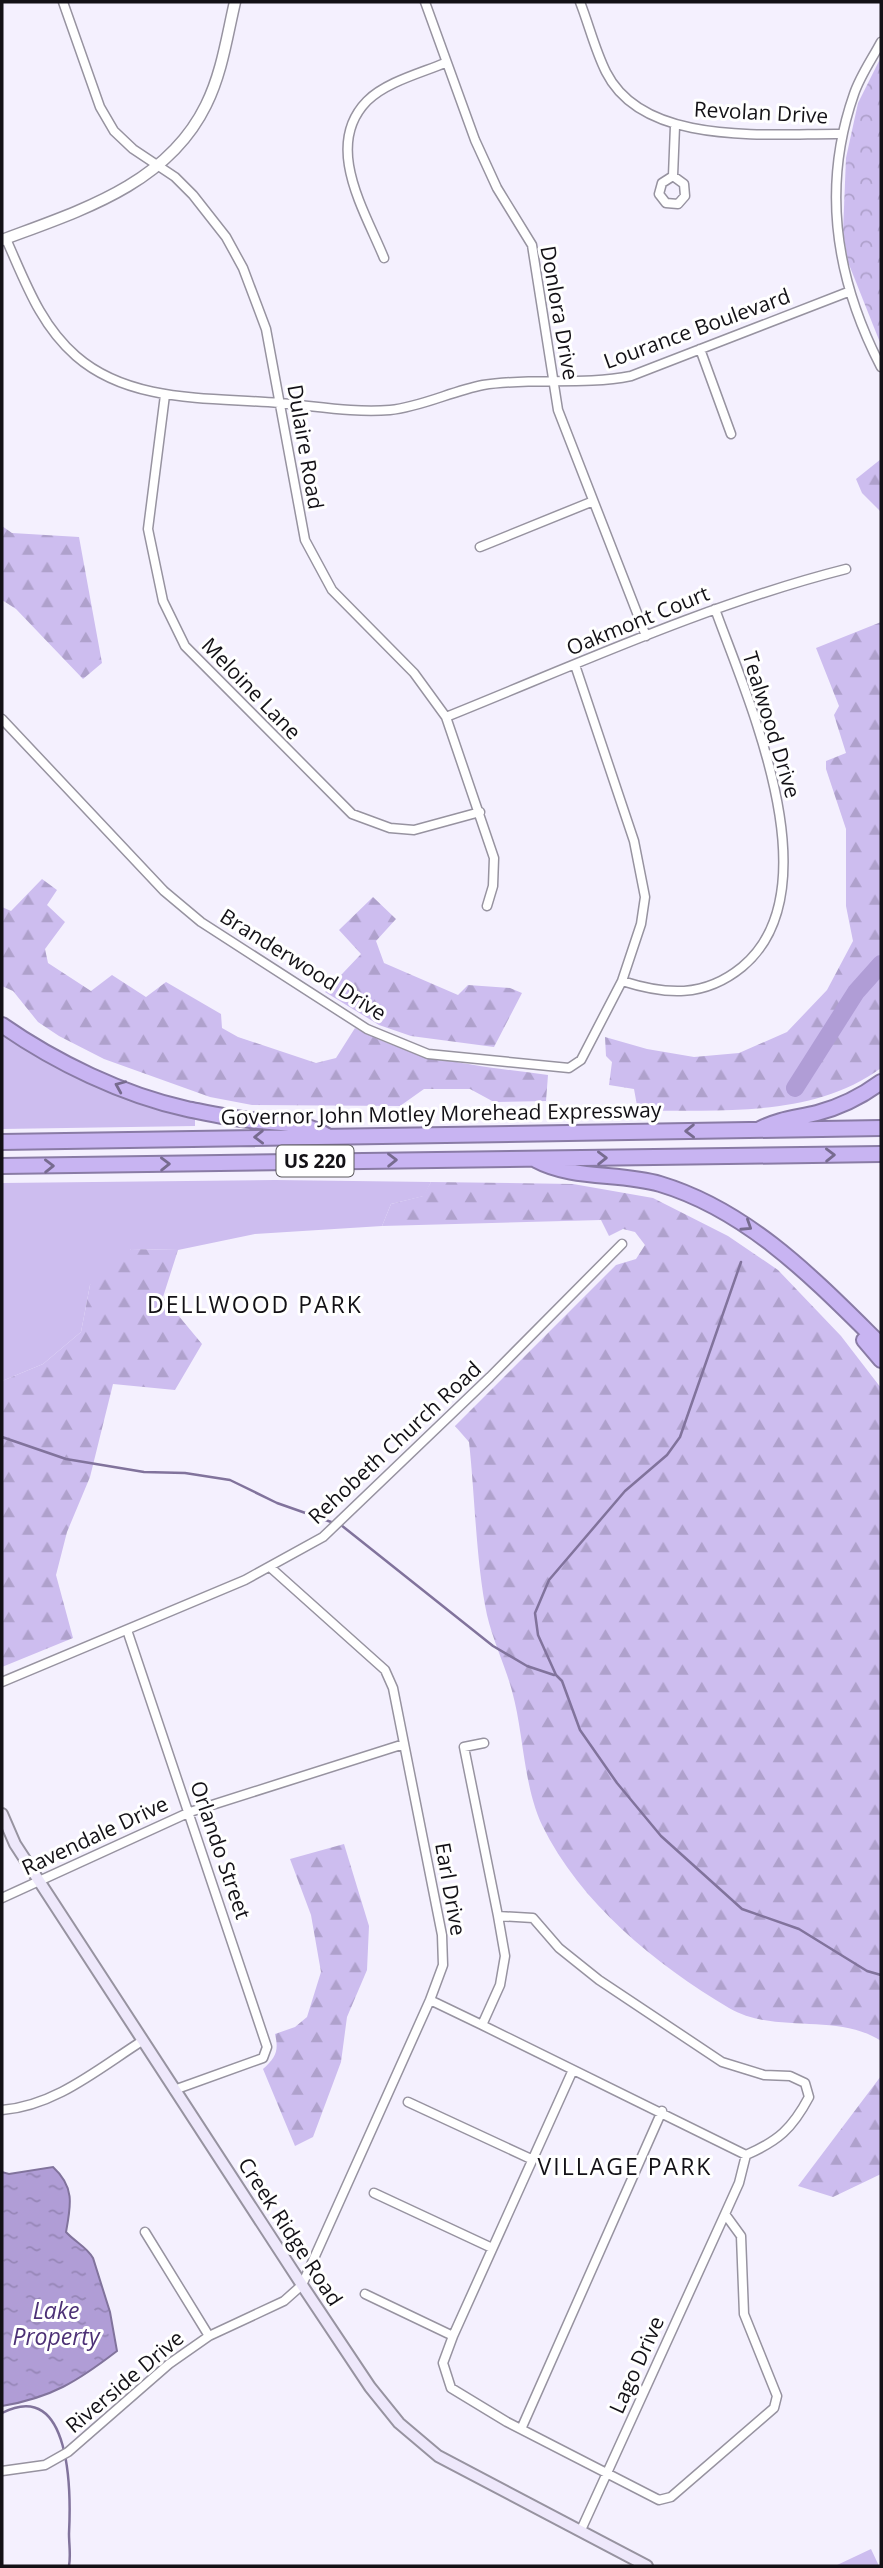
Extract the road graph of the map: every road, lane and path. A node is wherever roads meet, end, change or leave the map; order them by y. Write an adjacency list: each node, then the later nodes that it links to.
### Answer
1 (63, 2): 9 (street, Dulaire Road)
2 (235, 2): 9 (street)
3 (425, 2): 6 (street, Donlora Drive)
4 (580, 2): 7 (street, Revolan Drive)
5 (881, 42): 8 (street)
6 (445, 63): 12 (street); 16 (street, Donlora Drive)
7 (675, 126): 8 (street, Revolan Drive); 10 (street)
8 (842, 134): 13 (street)
9 (159, 165): 11 (street); 18 (street, Dulaire Road)
10 (673, 176)
11 (4, 239): 17 (street, Lourance Boulevard)
12 (384, 258)
13 (848, 292): 14 (street, Lourance Boulevard); 15 (street)
14 (700, 349): 16 (street, Lourance Boulevard); 19 (street)
15 (881, 367)
16 (555, 383): 18 (street, Lourance Boulevard); 20 (street, Donlora Drive)
17 (165, 395): 18 (street, Lourance Boulevard); 28 (street, Meloine Lane)
18 (279, 403): 26 (street, Dulaire Road)
19 (731, 434)
20 (591, 502): 21 (street); 24 (street, Donlora Drive)
21 (480, 547)
22 (846, 569): 23 (street, Oakmont Court)
23 (715, 609): 24 (street, Oakmont Court); 30 (street, Tealwood Drive)
24 (646, 636): 25 (street, Oakmont Court)
25 (575, 665): 26 (street, Oakmont Court); 30 (street, Branderwood Drive)
26 (446, 717): 28 (street, Dulaire Road)
27 (2, 719): 30 (street, Branderwood Drive)
28 (480, 812): 29 (street, Dulaire Road)
29 (487, 906)
30 (622, 981)
31 (2, 1025): 35 (highway, one-way to 31)
32 (881, 1082): 34 (highway)
33 (881, 1128): 34 (highway, Governor John Motley Morehead Expressway / US 220)
34 (758, 1130): 35 (highway, Governor John Motley Morehead Expressway / US 220, one-way to 35)
35 (327, 1136): 36 (highway, Governor John Motley Morehead Expressway / US 220, one-way to 36)
36 (2, 1142)
37 (881, 1154): 38 (highway, one-way to 37)
38 (534, 1159): 39 (highway, US 220, one-way to 38); 41 (highway, US 220, one-way to 41)
39 (2, 1166)
40 (622, 1244): 44 (street, Rehobeth Church Road)
41 (796, 1262): 42 (highway); 43 (highway, US 220)
42 (881, 1345)
43 (881, 1360)
44 (271, 1568): 45 (street, Rehobeth Church Road); 48 (street, Earl Drive)
45 (127, 1630): 46 (street, Rehobeth Church Road); 49 (street, Orlando Street)
46 (2, 1682)
47 (484, 1743): 53 (street)
48 (404, 1744): 49 (street, Ravendale Drive); 54 (street, Earl Drive)
49 (190, 1812): 51 (street, Ravendale Drive); 58 (street, Orlando Street)
50 (2, 1814): 51 (main road, Creek Ridge Road)
51 (38, 1881): 52 (street, Ravendale Drive); 56 (main road, Creek Ridge Road)
52 (2, 1898)
53 (498, 1916): 55 (street); 62 (street)
54 (430, 2000): 55 (street); 68 (street, Earl Drive)
55 (482, 2025): 57 (street)
56 (142, 2041): 58 (main road, Creek Ridge Road); 60 (street)
57 (572, 2072): 61 (street); 63 (street)
58 (174, 2090): 68 (main road, Creek Ridge Road)
59 (408, 2102): 63 (street)
60 (2, 2110)
61 (662, 2111): 62 (street); 72 (street)
62 (746, 2155): 65 (street, Lago Drive)
63 (531, 2159): 67 (street)
64 (374, 2193): 67 (street)
65 (725, 2214): 74 (street, Lago Drive); 74 (street)
66 (145, 2232): 70 (street)
67 (492, 2248): 71 (street)
68 (302, 2285): 70 (street, Riverside Drive); 75 (main road, Creek Ridge Road)
69 (365, 2294): 71 (street)
70 (209, 2336): 73 (street, Riverside Drive)
71 (453, 2336): 72 (street)
72 (522, 2427): 74 (street)
73 (2, 2471)
74 (608, 2472): 75 (street, Lago Drive)
75 (581, 2530): 76 (main road, Creek Ridge Road)
76 (647, 2566)

